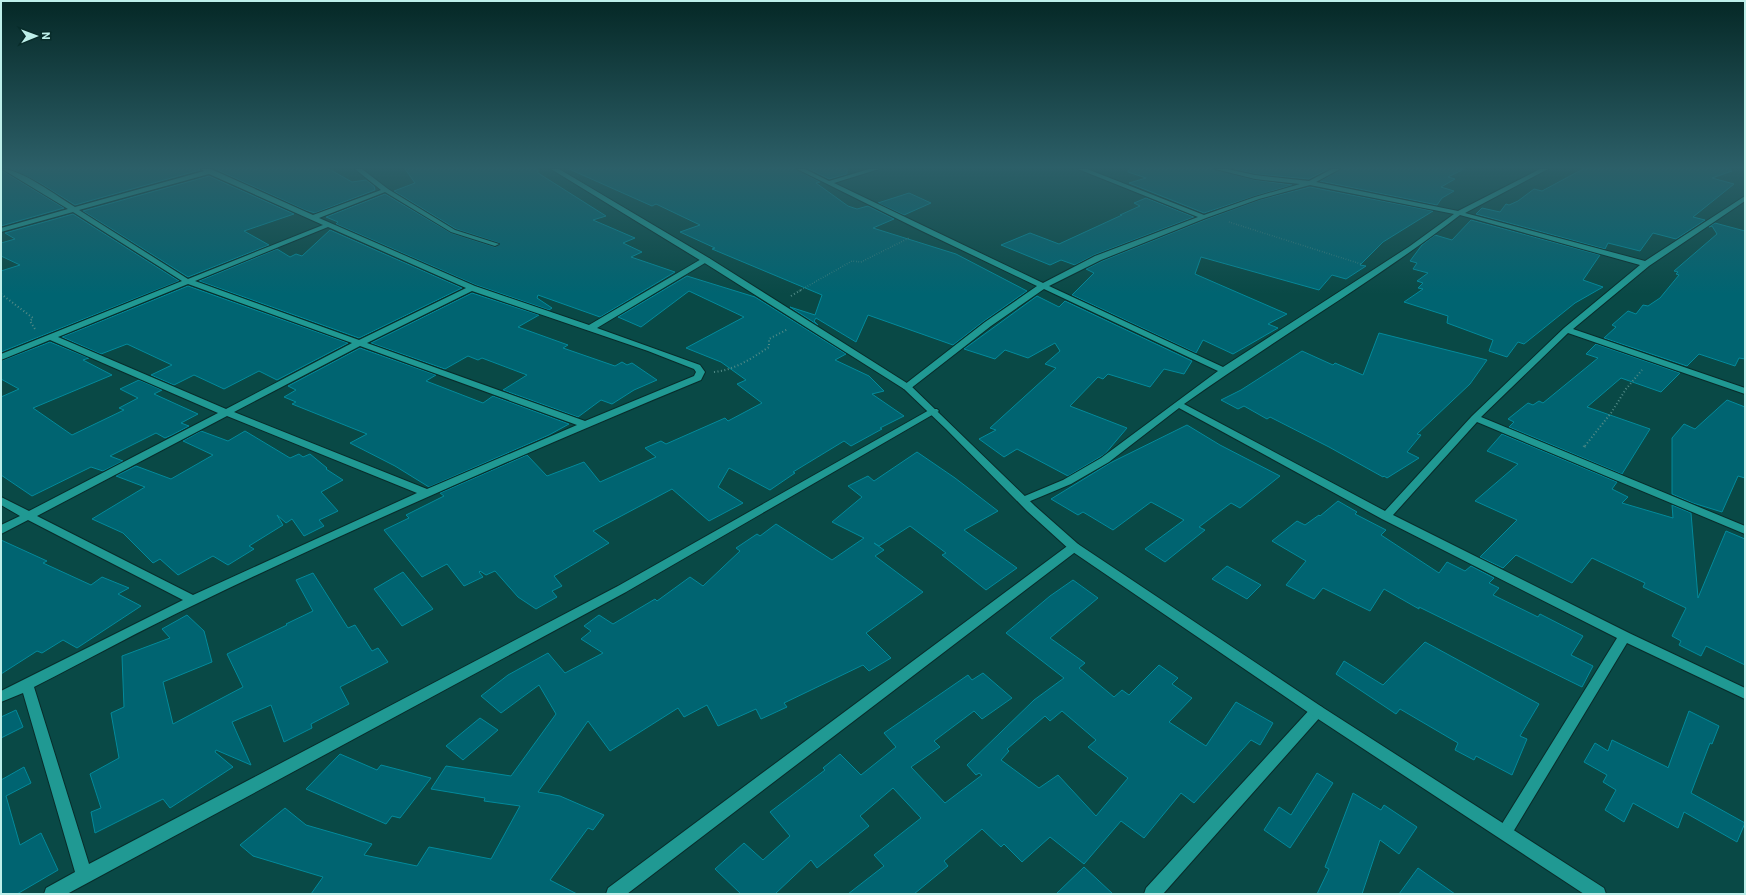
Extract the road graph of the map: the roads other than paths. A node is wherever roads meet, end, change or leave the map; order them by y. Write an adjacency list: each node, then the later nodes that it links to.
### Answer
1 (71, 211): 17 (street)
2 (75, 211): 21 (street)
3 (297, 211): 15 (street)
4 (332, 211): 15 (street)
5 (420, 211): 18 (street)
6 (624, 211): 19 (street)
7 (885, 211): 22 (street)
8 (1193, 211): 14 (street)
9 (1222, 211): 14 (street)
10 (1448, 211): 13 (street)
11 (1463, 211): 13 (street)
12 (1726, 211): 20 (street)
13 (1459, 213): 20 (street); 29 (street)
14 (1207, 216): 22 (street)
15 (313, 218): 16 (street)
16 (328, 225): 21 (street); 23 (street)
17 (1, 230)
18 (495, 244)
19 (706, 260): 24 (street); 30 (street)
20 (1646, 264): 25 (street)
21 (186, 281): 26 (street); 27 (street)
22 (1043, 286): 29 (street); 30 (street)
23 (472, 288): 24 (street); 27 (street)
24 (590, 328): 36 (street)
25 (1568, 330): 31 (street); 35 (street)
26 (50, 337): 28 (street); 34 (street)
27 (358, 344): 34 (street); 36 (street)
28 (1, 357)
29 (1224, 371): 32 (street)
30 (907, 387): 33 (street)
31 (1745, 391)
32 (1178, 404): 39 (street); 41 (street)
33 (934, 411): 39 (street); 52 (street)
34 (227, 412): 37 (street); 40 (street)
35 (1475, 418): 41 (street); 43 (street)
36 (584, 424): 37 (street)
37 (427, 493): 45 (street)
38 (1, 500): 40 (street)
39 (1024, 500): 44 (street)
40 (29, 516): 42 (street); 45 (street)
41 (1386, 516): 46 (street)
42 (1, 530)
43 (1745, 530)
44 (1074, 547): 50 (street); 55 (street)
45 (193, 600): 47 (street)
46 (1625, 636): 48 (street); 51 (street)
47 (27, 685): 49 (street); 52 (street)
48 (1745, 694)
49 (1, 697)
50 (1316, 711): 51 (street); 56 (street)
51 (1505, 832): 53 (street)
52 (84, 875): 54 (street)
53 (1594, 893)
54 (52, 894)
55 (614, 894)
56 (1152, 894)

